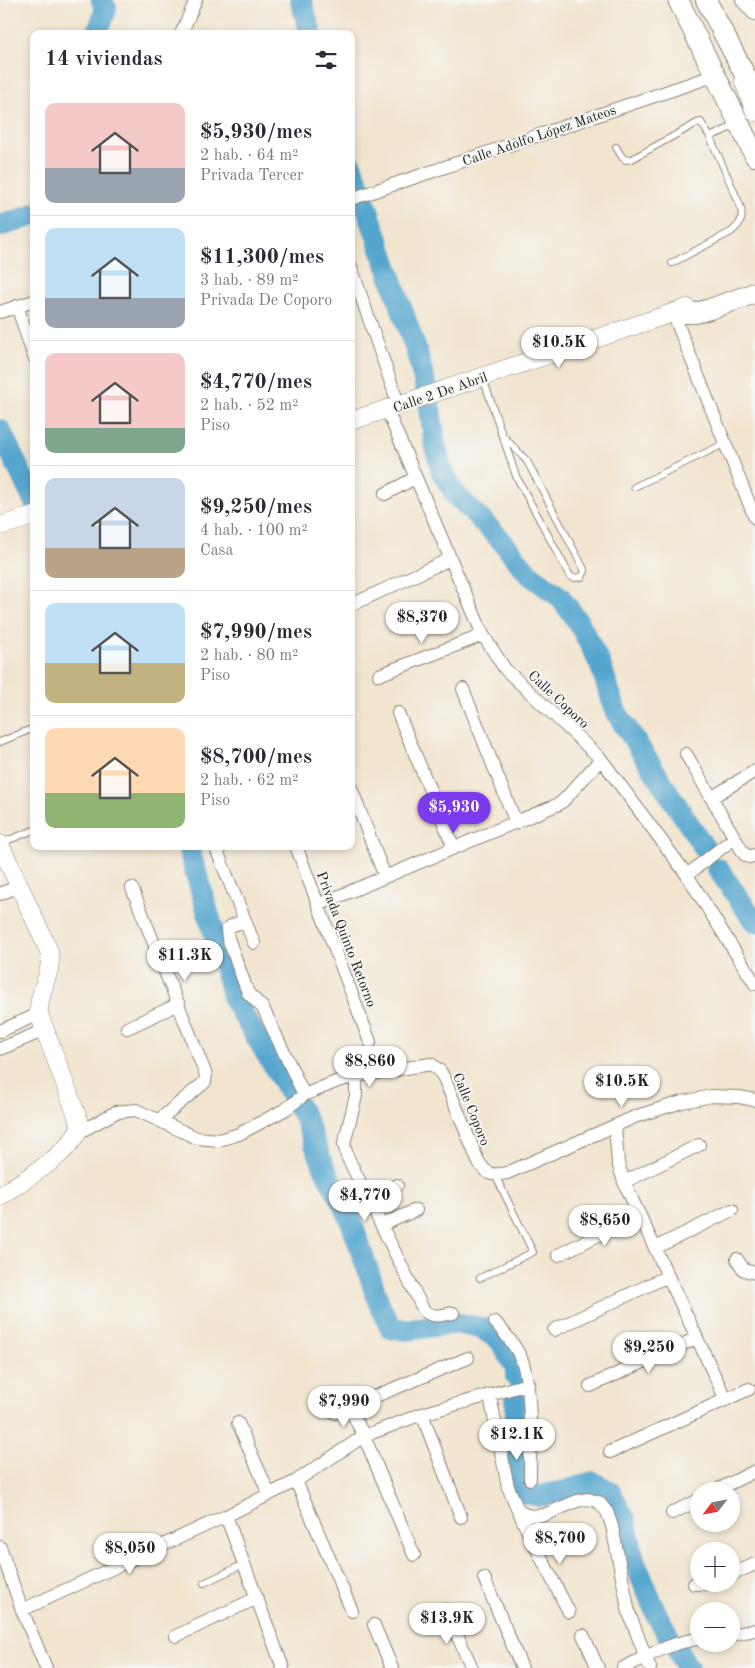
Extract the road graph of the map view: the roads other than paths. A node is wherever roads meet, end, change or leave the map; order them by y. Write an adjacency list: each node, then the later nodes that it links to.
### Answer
1 (196, 0): 6 (street)
2 (678, 0): 8 (main road)
3 (706, 0): 7 (main road)
4 (744, 0): 5 (street)
5 (755, 12)
6 (183, 30)
7 (730, 44): 9 (main road); 10 (main road)
8 (716, 75): 10 (main road); 14 (street, Calle Adolfo López Mateos)
9 (755, 94)
10 (747, 118): 11 (lane); 13 (main road)
11 (710, 137): 12 (lane); 15 (lane)
12 (616, 147)
13 (755, 156)
14 (356, 197)
15 (672, 263)
16 (355, 280): 25 (street, Calle Coporo)
17 (755, 284): 22 (main road, Calle 2 De Abril)
18 (755, 293): 22 (main road)
19 (30, 302): 20 (street)
20 (17, 306): 21 (street); 23 (street)
21 (0, 312)
22 (674, 313): 24 (main road, Calle 2 De Abril); 28 (street)
23 (30, 345)
24 (483, 378): 25 (main road, Calle 2 De Abril); 27 (lane)
25 (393, 408): 26 (main road, Calle 2 De Abril); 29 (street, Calle Coporo)
26 (355, 419)
27 (501, 434): 27 (lane)
28 (724, 444): 30 (lane); 33 (street)
29 (415, 478): 31 (street); 35 (street, Calle Coporo)
30 (634, 487)
31 (385, 494)
32 (30, 516): 34 (main road)
33 (755, 518)
34 (0, 526)
35 (450, 559): 36 (street); 37 (street, Calle Coporo)
36 (355, 603)
37 (483, 635): 38 (street); 44 (street, Calle Coporo)
38 (379, 675)
39 (463, 689): 48 (street)
40 (398, 713): 52 (street)
41 (30, 730): 42 (lane)
42 (0, 742)
43 (686, 754): 46 (street)
44 (601, 759): 48 (street); 56 (street, Calle Coporo)
45 (755, 771): 46 (street)
46 (711, 798): 50 (street)
47 (355, 799): 57 (street)
48 (516, 823): 52 (street)
49 (30, 832): 51 (lane)
50 (734, 838): 55 (street); 56 (street)
51 (0, 844): 58 (main road)
52 (454, 848): 57 (street)
53 (216, 850): 62 (street)
54 (297, 850): 61 (street, Privada Quinto Retorno)
55 (755, 855)
56 (687, 875): 64 (street, Calle Coporo)
57 (385, 878): 61 (street)
58 (19, 886): 60 (street); 66 (main road)
59 (132, 888): 65 (street)
60 (0, 894)
61 (318, 905): 69 (street, Privada Quinto Retorno)
62 (244, 920): 63 (street); 72 (street)
63 (254, 943)
64 (755, 984)
65 (179, 1004): 67 (street); 74 (street)
66 (42, 1022): 68 (street); 70 (street); 76 (main road)
67 (127, 1028)
68 (0, 1031)
69 (370, 1042)
70 (0, 1049)
71 (356, 1076): 72 (street, Calle Coporo); 78 (street, Calle Coporo); 82 (street)
72 (304, 1095): 74 (street, Calle Coporo)
73 (755, 1100): 75 (street)
74 (159, 1120): 76 (street, Calle Coporo)
75 (615, 1126): 78 (street); 79 (street)
76 (78, 1133): 81 (main road)
77 (699, 1145): 79 (street)
78 (495, 1175): 92 (lane)
79 (624, 1182): 85 (street)
80 (397, 1185): 82 (street)
81 (0, 1196)
82 (369, 1200): 86 (street)
83 (416, 1210): 86 (street)
84 (732, 1210): 87 (street)
85 (639, 1215): 87 (street); 88 (street)
86 (382, 1225): 93 (street)
87 (654, 1248): 91 (street)
88 (558, 1255)
89 (737, 1260): 90 (street)
90 (755, 1272)
91 (668, 1276): 95 (street); 96 (street)
92 (480, 1278)
93 (453, 1313)
94 (495, 1322): 98 (street)
95 (554, 1330)
96 (696, 1338): 99 (street); 102 (street)
97 (468, 1358): 103 (street)
98 (528, 1384): 101 (street); 110 (street)
99 (590, 1386)
100 (749, 1389): 102 (street)
101 (490, 1396): 105 (street); 115 (street)
102 (726, 1400): 108 (street)
103 (349, 1407): 104 (street); 107 (street)
104 (335, 1413)
105 (422, 1414): 107 (street); 118 (street)
106 (238, 1422): 113 (street)
107 (364, 1436): 111 (street); 120 (street)
108 (610, 1452)
109 (755, 1471): 112 (street)
110 (530, 1479)
111 (296, 1481): 113 (street); 129 (street)
112 (733, 1482)
113 (269, 1494): 117 (street)
114 (690, 1504): 116 (street)
115 (520, 1512): 130 (street); 137 (street)
116 (672, 1513)
117 (226, 1516): 121 (street); 127 (street)
118 (461, 1517)
119 (0, 1547): 127 (street)
120 (414, 1555)
121 (244, 1564): 125 (lane); 126 (street)
122 (755, 1564): 123 (street)
123 (740, 1572)
124 (484, 1578): 142 (street)
125 (204, 1583)
126 (257, 1598): 134 (street); 139 (street)
127 (22, 1610): 138 (street)
128 (446, 1610): 141 (street)
129 (352, 1611)
130 (569, 1612)
131 (374, 1625): 140 (street)
132 (755, 1630): 133 (street)
133 (740, 1633)
134 (176, 1636)
135 (584, 1636): 143 (street)
136 (690, 1640): 137 (street)
137 (647, 1663): 144 (street)
138 (46, 1668)
139 (283, 1668)
140 (392, 1668)
141 (472, 1668)
142 (522, 1668)
143 (598, 1668)
144 (623, 1668)

